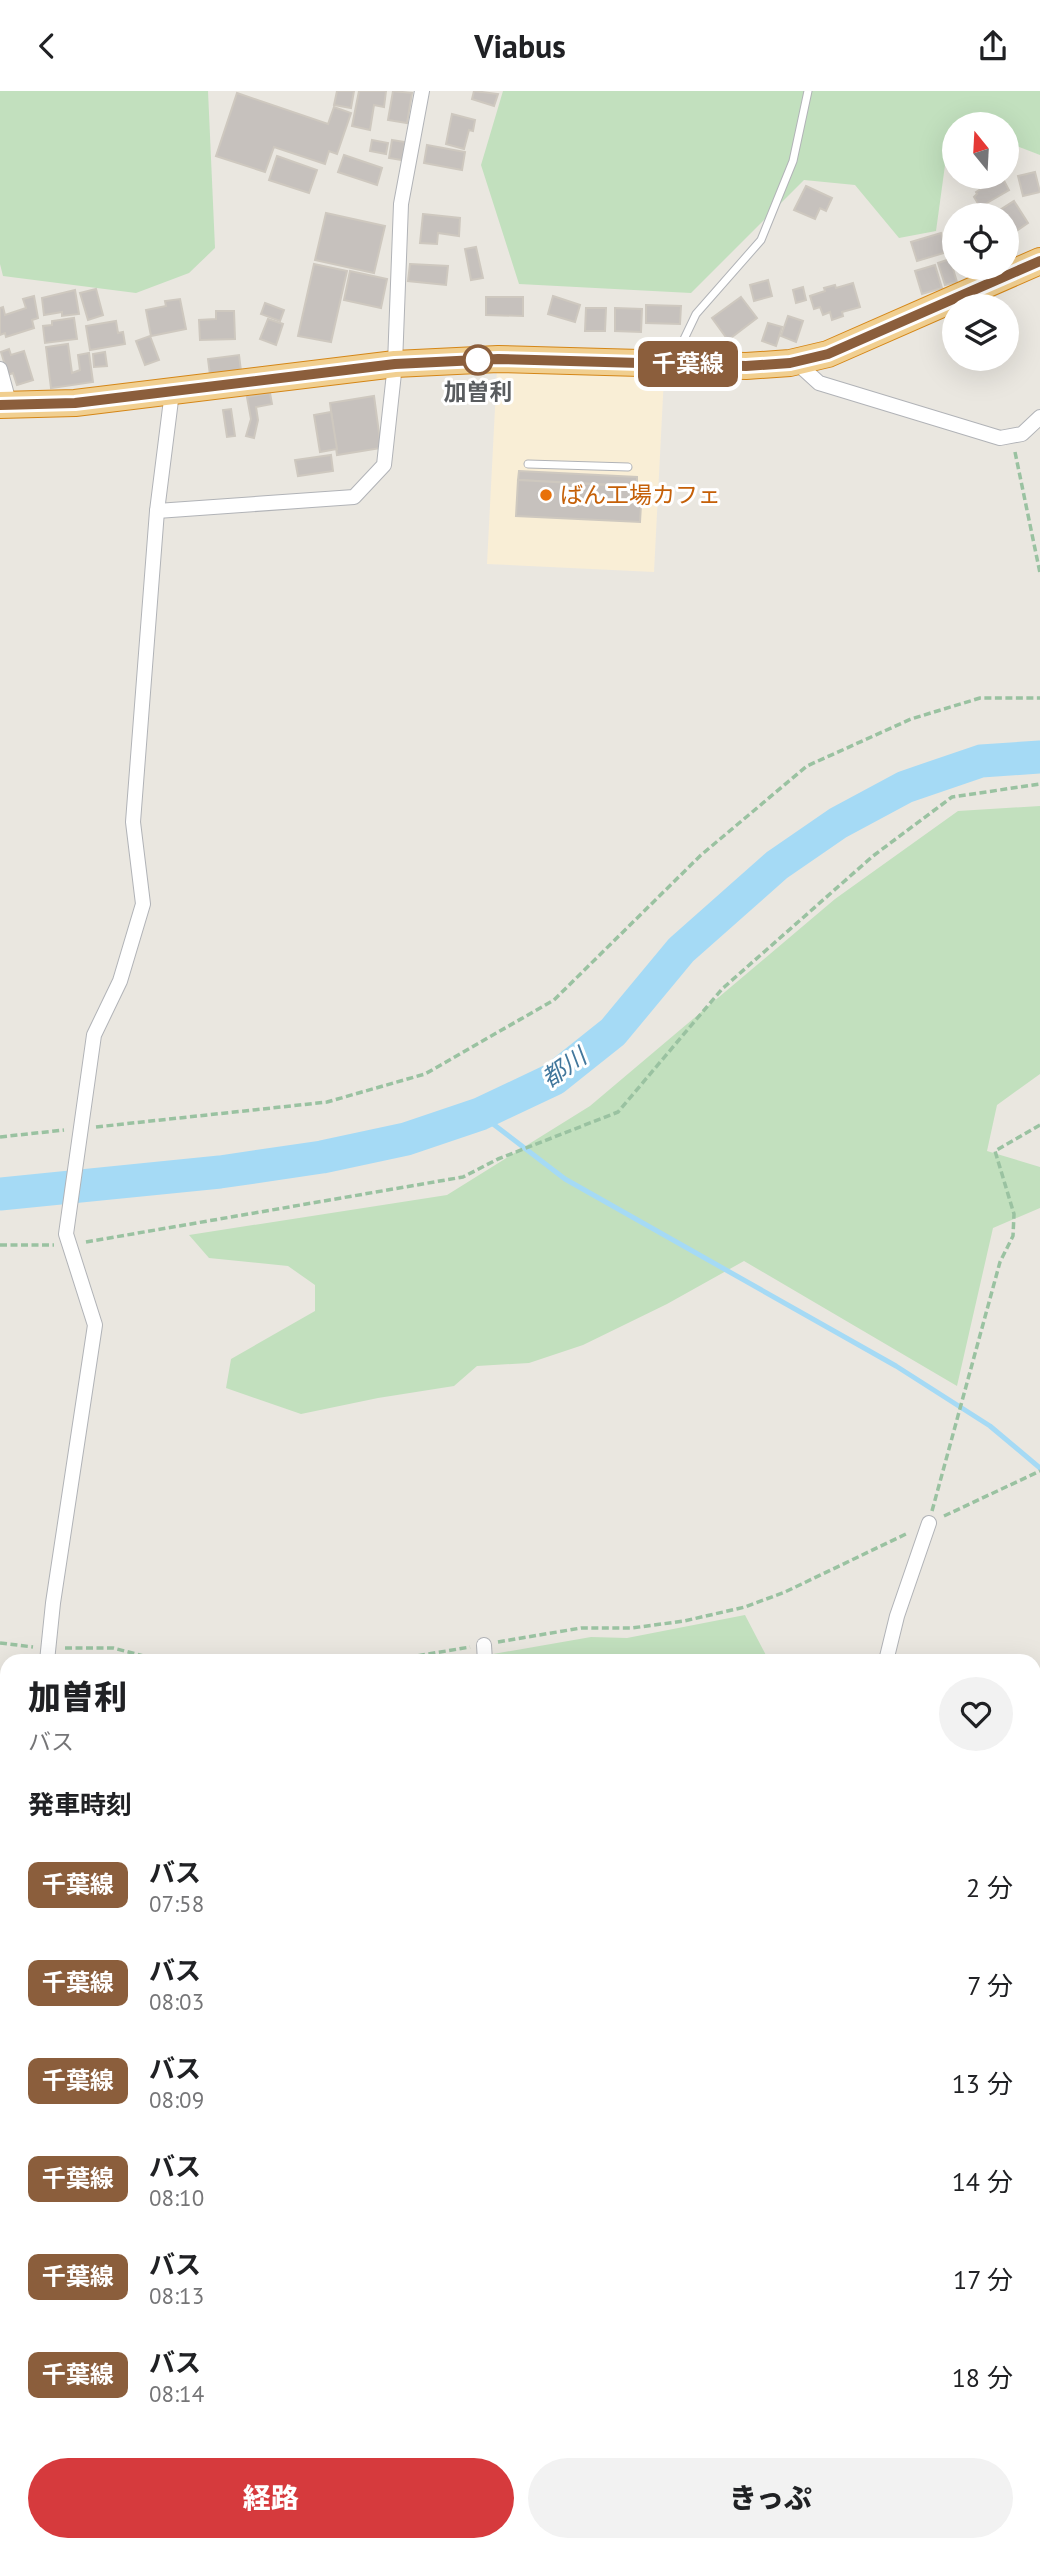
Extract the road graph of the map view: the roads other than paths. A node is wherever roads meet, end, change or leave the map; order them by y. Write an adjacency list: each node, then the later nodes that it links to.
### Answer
1 (422, 91): 6 (street)
2 (808, 91): 5 (lane)
3 (1040, 261): 4 (highway)
4 (796, 362): 5 (highway); 10 (street)
5 (672, 363): 6 (highway)
6 (395, 364): 8 (highway); 13 (street)
7 (0, 369): 9 (street)
8 (172, 393): 9 (highway); 13 (street)
9 (5, 406)
10 (1040, 418)
11 (528, 464): 12 (lane)
12 (628, 467)
13 (157, 511): 16 (street)
14 (929, 1523): 18 (street)
15 (484, 1644): 17 (street)
16 (45, 1654)
17 (485, 1654)
18 (888, 1654)

